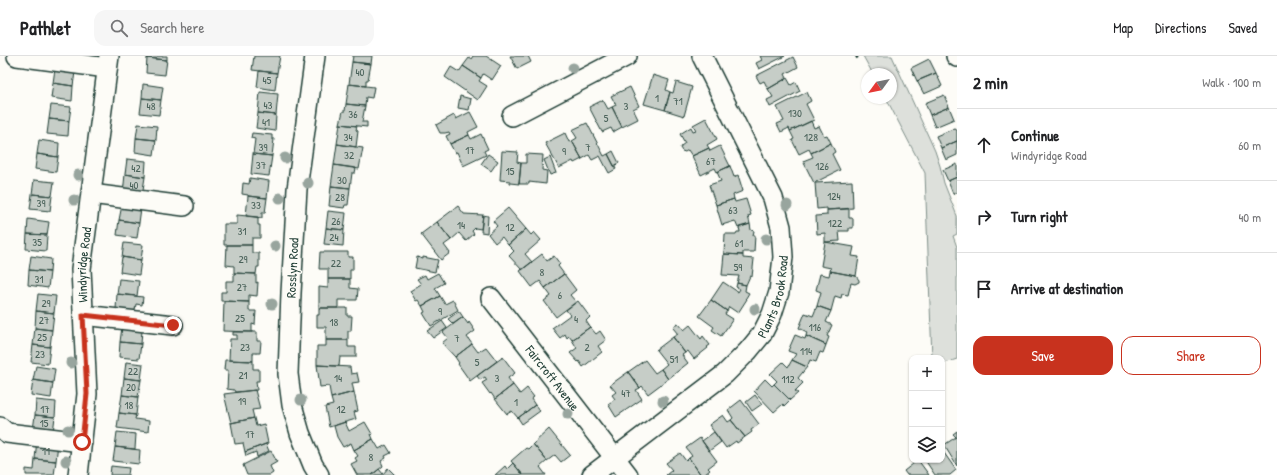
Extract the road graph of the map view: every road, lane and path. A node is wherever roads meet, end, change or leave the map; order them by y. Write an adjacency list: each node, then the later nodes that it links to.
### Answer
1 (17, 56): 7 (street)
2 (315, 56): 18 (street, Rosslyn Road)
3 (628, 56): 8 (street)
4 (702, 56): 16 (street, Plants Brook Road)
5 (856, 56): 6 (path)
6 (858, 59)
7 (108, 62): 9 (street, Windyridge Road)
8 (512, 116)
9 (91, 194): 10 (street); 12 (street, Windyridge Road)
10 (184, 206)
11 (491, 298): 16 (street, Faircroft Avenue)
12 (83, 315): 13 (street); 15 (street, Windyridge Road)
13 (173, 325)
14 (0, 427): 15 (street)
15 (82, 442): 17 (street, Windyridge Road)
16 (615, 458): 19 (street, Plants Brook Road); 20 (street, Faircroft Avenue)
17 (78, 475)
18 (319, 475)
19 (592, 475)
20 (628, 475)

